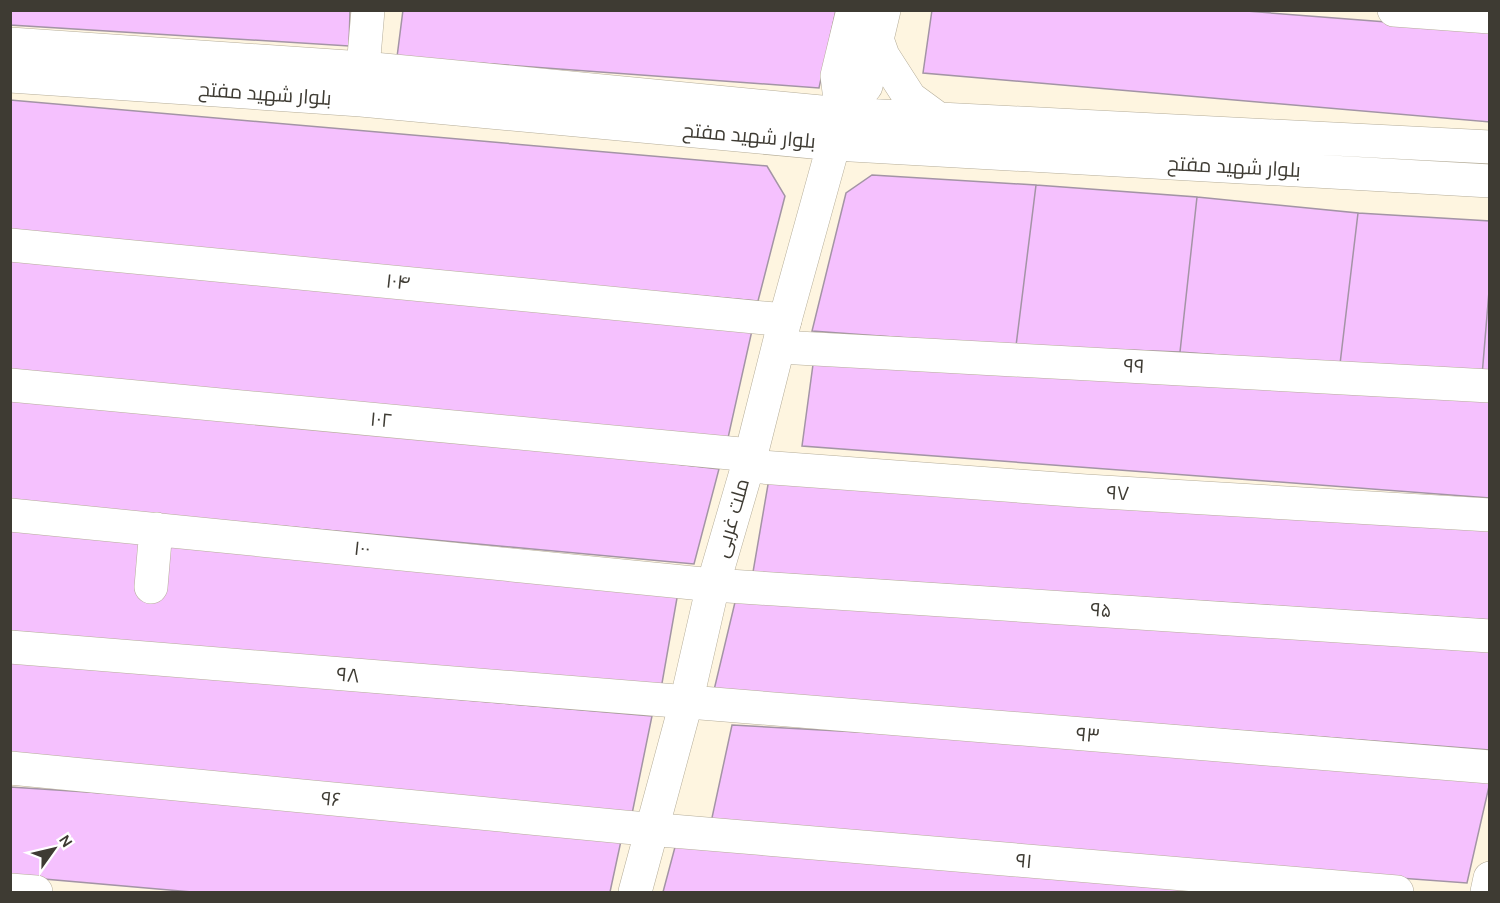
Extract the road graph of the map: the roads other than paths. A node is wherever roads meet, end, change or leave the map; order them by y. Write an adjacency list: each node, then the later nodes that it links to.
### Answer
1 (368, 10): 8 (street)
2 (853, 10): 12 (street)
3 (1394, 10): 4 (street)
4 (1490, 17)
5 (881, 25): 11 (street); 12 (street)
6 (10, 44): 7 (street, بلوار شهید مفتح)
7 (210, 58): 8 (street, بلوار شهید مفتح); 10 (street)
8 (363, 69): 12 (street, بلوار شهید مفتح)
9 (10, 76): 10 (street, بلوار شهید مفتح)
10 (210, 90): 12 (street, بلوار شهید مفتح)
11 (940, 120): 12 (street, بلوار شهید مفتح); 13 (street, بلوار شهید مفتح)
12 (838, 129): 14 (street, بلوار شهید مفتح); 16 (street, ملت غربی)
13 (1490, 147)
14 (1490, 181)
15 (10, 245): 16 (street, ۱۰۴)
16 (782, 333): 18 (street, ۹۹); 19 (street, ملت غربی)
17 (10, 385): 19 (street, ۱۰۲)
18 (1490, 386)
19 (749, 461): 21 (street, ۹۷); 23 (street, ملت غربی)
20 (10, 515): 22 (street, ۱۰۰)
21 (1490, 515)
22 (156, 529): 23 (street, ۱۰۰); 24 (street)
23 (713, 585): 25 (street, ۹۵); 27 (street, ملت غربی)
24 (151, 587)
25 (1490, 636)
26 (10, 647): 27 (street, ۹۸)
27 (686, 703): 28 (street, ۹۳); 30 (street, ملت غربی)
28 (1490, 767)
29 (10, 768): 30 (street, ۹۶)
30 (652, 829): 34 (street, ملت غربی); 35 (street, ۹۱)
31 (1490, 878): 36 (street)
32 (10, 890): 33 (street)
33 (36, 892)
34 (635, 892)
35 (1397, 892)
36 (1486, 892)

